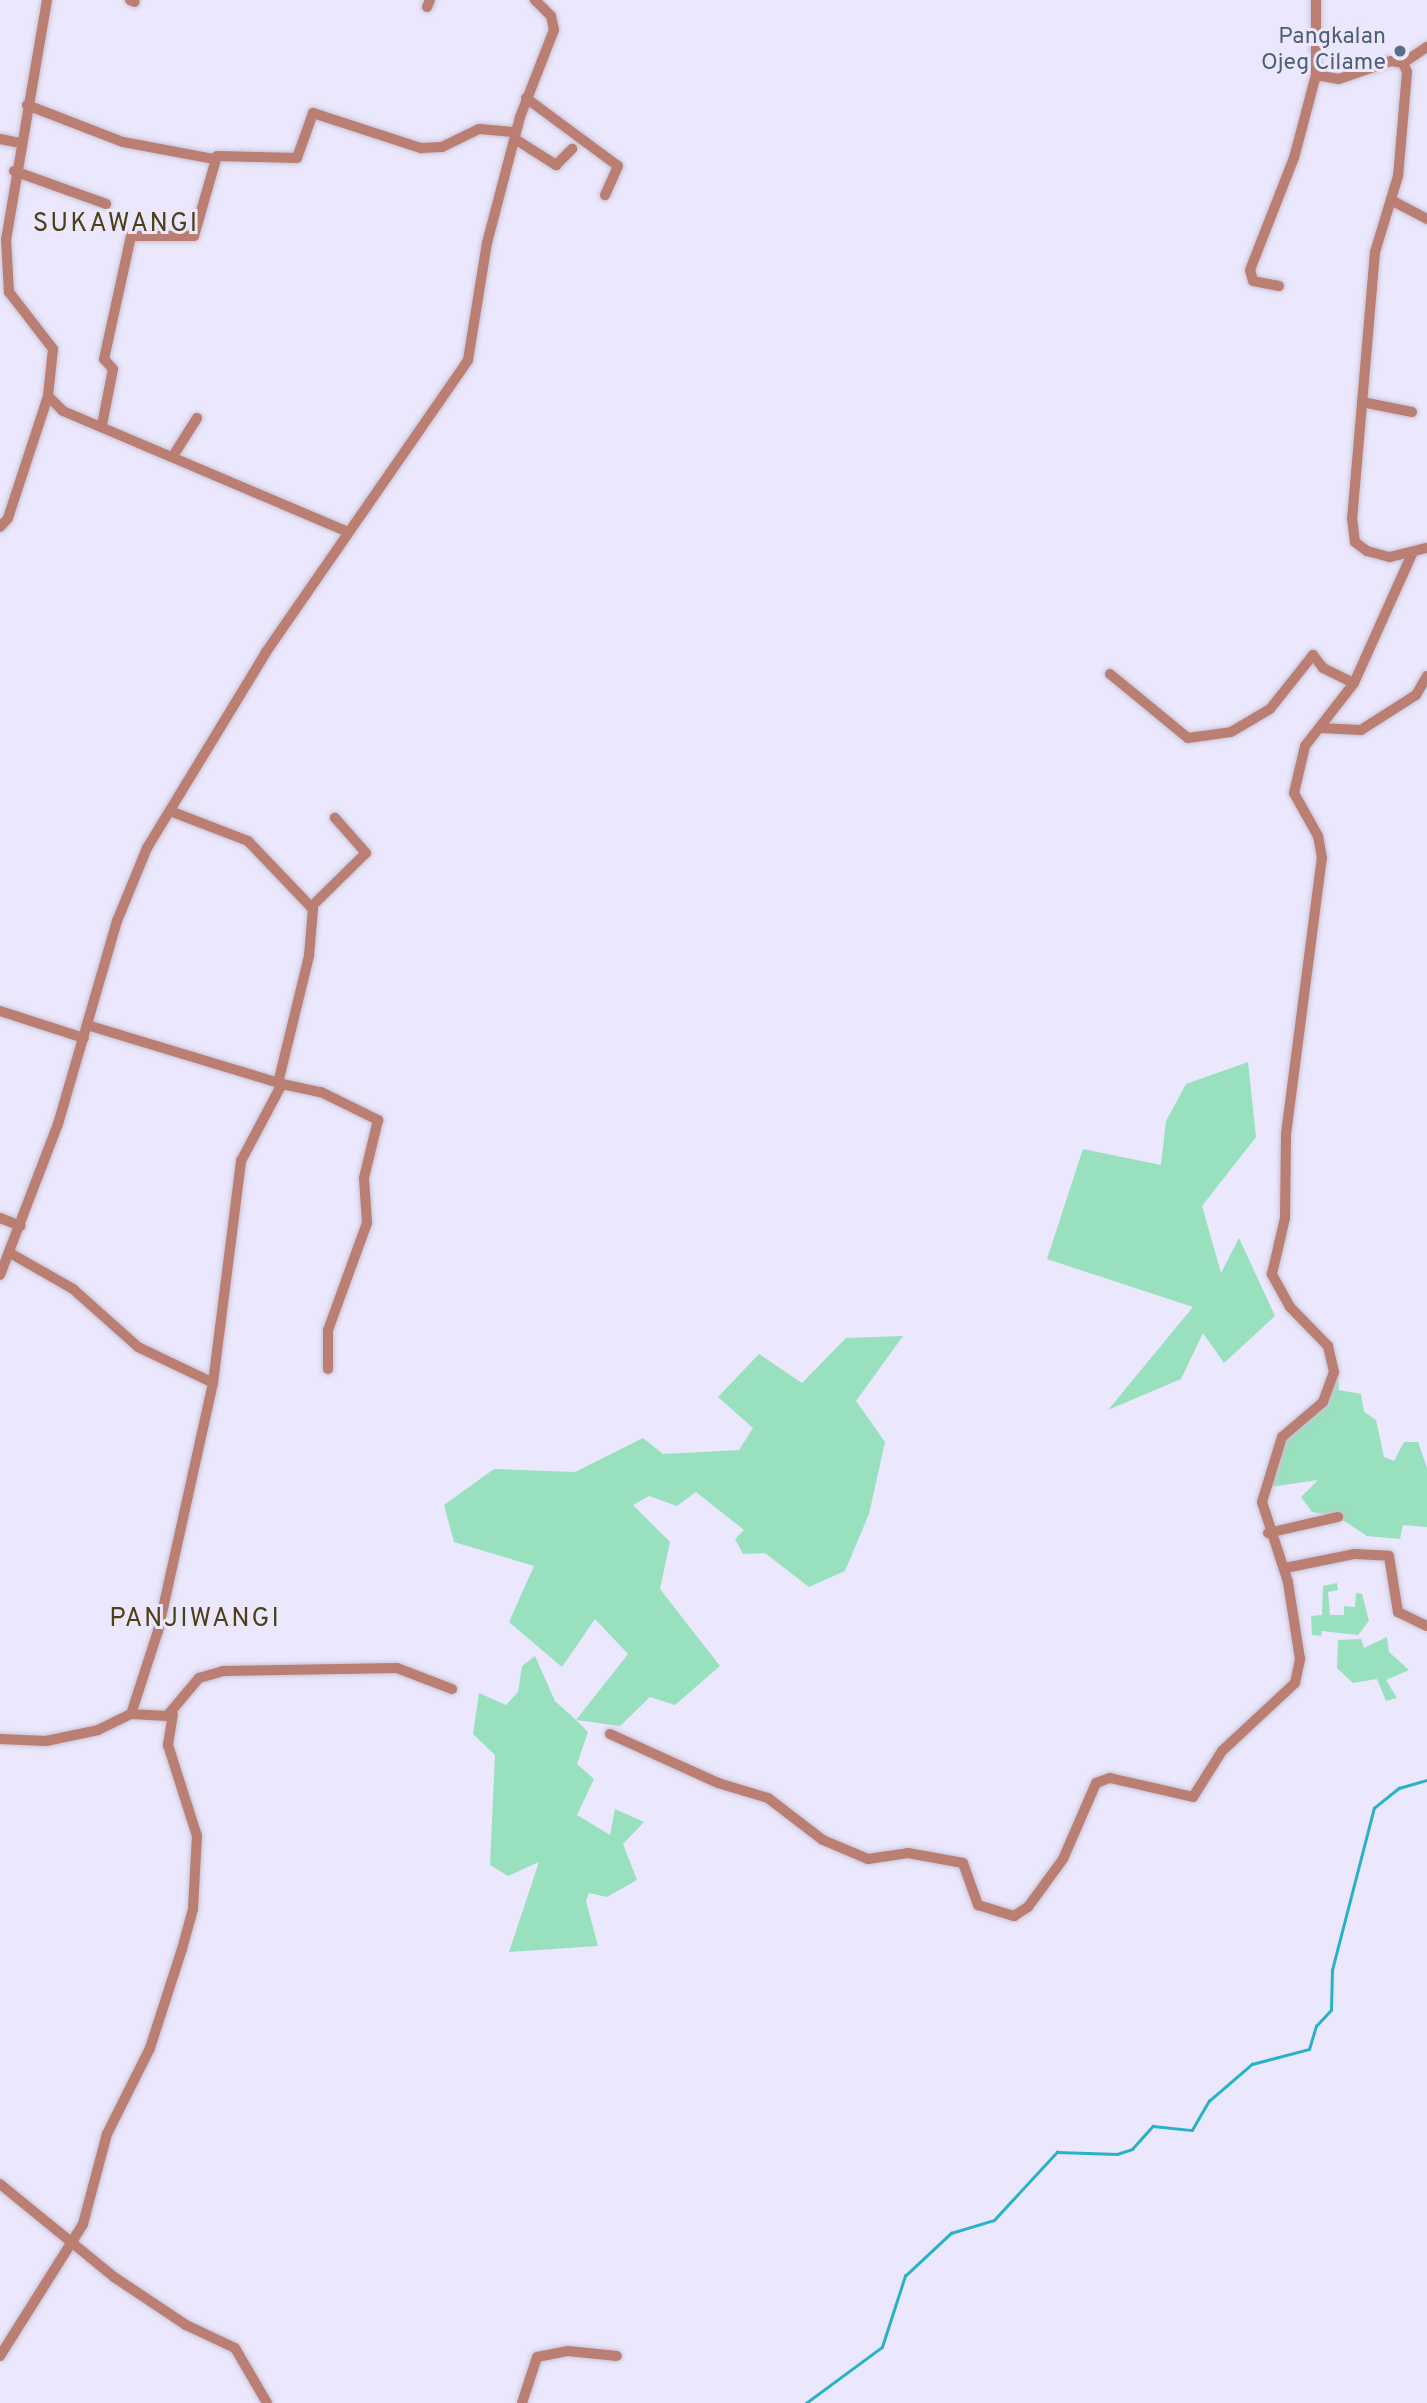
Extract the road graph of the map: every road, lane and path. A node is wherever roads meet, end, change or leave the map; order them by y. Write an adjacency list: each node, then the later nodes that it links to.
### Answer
1 (47, 0): 8 (street)
2 (535, 0): 7 (street)
3 (1316, 0): 6 (street)
4 (1427, 47): 5 (street)
5 (1403, 63): 6 (street); 16 (street)
6 (1316, 75): 19 (street)
7 (526, 98): 9 (street); 15 (street)
8 (27, 106): 11 (street); 13 (street)
9 (515, 135): 12 (street); 13 (street); 27 (street)
10 (0, 139): 11 (street)
11 (20, 143): 14 (street)
12 (572, 149)
13 (214, 159): 24 (street)
14 (14, 171): 17 (street); 20 (street)
15 (604, 195)
16 (1391, 200): 18 (street); 21 (street)
17 (106, 204)
18 (1427, 219)
19 (1279, 286)
20 (48, 396): 24 (street); 26 (street)
21 (1362, 402): 22 (street); 29 (street)
22 (1412, 412)
23 (197, 418): 25 (street)
24 (102, 425): 25 (street)
25 (173, 456): 27 (street)
26 (0, 527)
27 (348, 532): 34 (street)
28 (1427, 548): 29 (street)
29 (1412, 555): 32 (street)
30 (1110, 674): 32 (street)
31 (1427, 676): 33 (street)
32 (1354, 683): 33 (street)
33 (1320, 728): 48 (street)
34 (170, 811): 36 (street); 38 (street)
35 (335, 818): 36 (street)
36 (311, 907): 40 (street)
37 (0, 1011): 39 (street)
38 (88, 1025): 39 (street); 40 (street)
39 (84, 1038): 42 (street)
40 (280, 1083): 45 (street); 46 (street)
41 (0, 1218): 42 (street)
42 (21, 1226): 43 (street)
43 (10, 1253): 44 (street); 46 (street)
44 (0, 1275)
45 (328, 1370)
46 (213, 1383): 52 (street)
47 (1338, 1517): 48 (street)
48 (1268, 1533): 49 (street)
49 (1285, 1568): 50 (street); 54 (street)
50 (1427, 1626)
51 (453, 1689): 53 (street)
52 (131, 1714): 53 (street); 55 (street)
53 (173, 1714): 57 (street)
54 (610, 1734)
55 (0, 1739)
56 (0, 2184): 57 (street)
57 (72, 2248): 58 (street); 60 (street)
58 (0, 2356)
59 (617, 2356): 61 (street)
60 (267, 2403)
61 (522, 2403)

